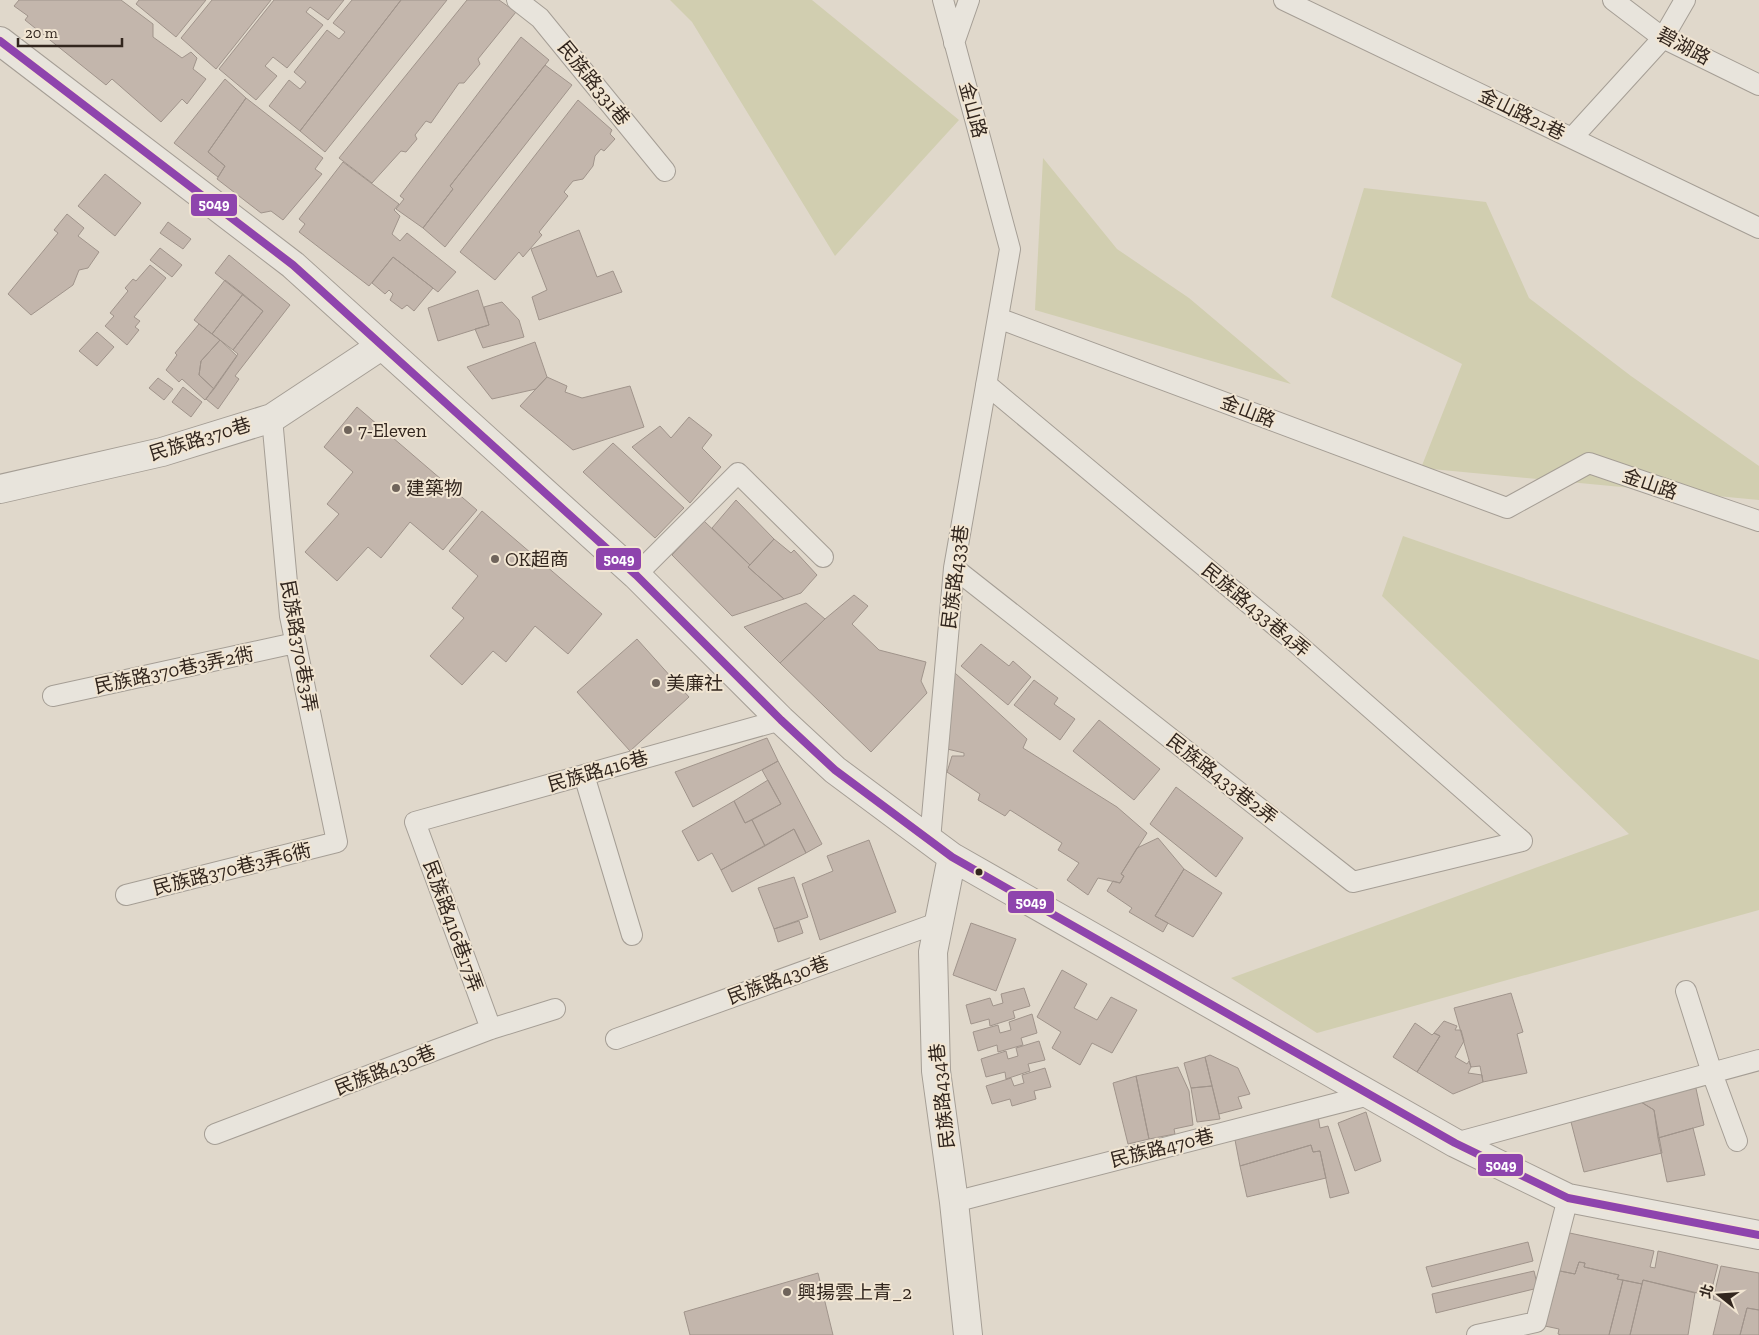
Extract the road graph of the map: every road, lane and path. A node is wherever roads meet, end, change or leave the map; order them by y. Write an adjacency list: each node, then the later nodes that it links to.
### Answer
1 (518, 0): 12 (lane, 民族路331巷)
2 (943, 0): 9 (lane, 金山路)
3 (969, 0): 9 (lane)
4 (1284, 0): 11 (lane, 金山路21巷)
5 (1613, 0): 7 (lane, 碧湖路)
6 (1685, 0): 7 (lane)
7 (1663, 38): 10 (lane, 碧湖路); 11 (lane)
8 (0, 41): 15 (street)
9 (954, 43): 14 (lane, 金山路)
10 (1759, 85)
11 (1572, 138): 13 (lane, 金山路21巷)
12 (665, 171)
13 (1759, 228)
14 (998, 318): 16 (lane, 民族路433巷); 19 (lane, 金山路)
15 (381, 346): 17 (street, 民族路370巷); 22 (street)
16 (986, 384): 21 (lane, 民族路433巷); 29 (lane, 民族路433巷4弄)
17 (272, 418): 18 (street, 民族路370巷); 23 (lane, 民族路370巷3弄)
18 (0, 489)
19 (1759, 521)
20 (823, 557): 22 (lane)
21 (954, 568): 28 (lane, 民族路433巷); 29 (lane, 民族路433巷2弄)
22 (636, 575): 25 (street)
23 (296, 643): 24 (lane, 民族路370巷3弄2衖); 30 (lane, 民族路370巷3弄)
24 (53, 696)
25 (781, 720): 26 (lane, 民族路416巷); 28 (street)
26 (584, 775): 27 (lane, 民族路416巷); 34 (lane)
27 (415, 822): 37 (lane, 民族路416巷17弄)
28 (930, 840): 31 (street)
29 (1522, 841)
30 (337, 842): 32 (lane, 民族路370巷3弄6衖)
31 (952, 857): 33 (street, 民族路434巷); 41 (street)
32 (126, 895)
33 (940, 922): 38 (lane, 民族路430巷); 46 (street, 民族路434巷)
34 (632, 935)
35 (1686, 991): 40 (lane)
36 (555, 1009): 37 (lane, 民族路430巷)
37 (491, 1029): 42 (lane, 民族路430巷)
38 (616, 1039)
39 (1759, 1060): 40 (lane)
40 (1712, 1073): 43 (lane); 44 (lane)
41 (1369, 1095): 44 (street); 46 (lane, 民族路470巷)
42 (216, 1134)
43 (1737, 1141)
44 (1455, 1143): 45 (street)
45 (1568, 1198): 47 (street); 49 (lane)
46 (954, 1202): 48 (street, 民族路434巷)
47 (1759, 1236)
48 (968, 1335)
49 (1477, 1335)

